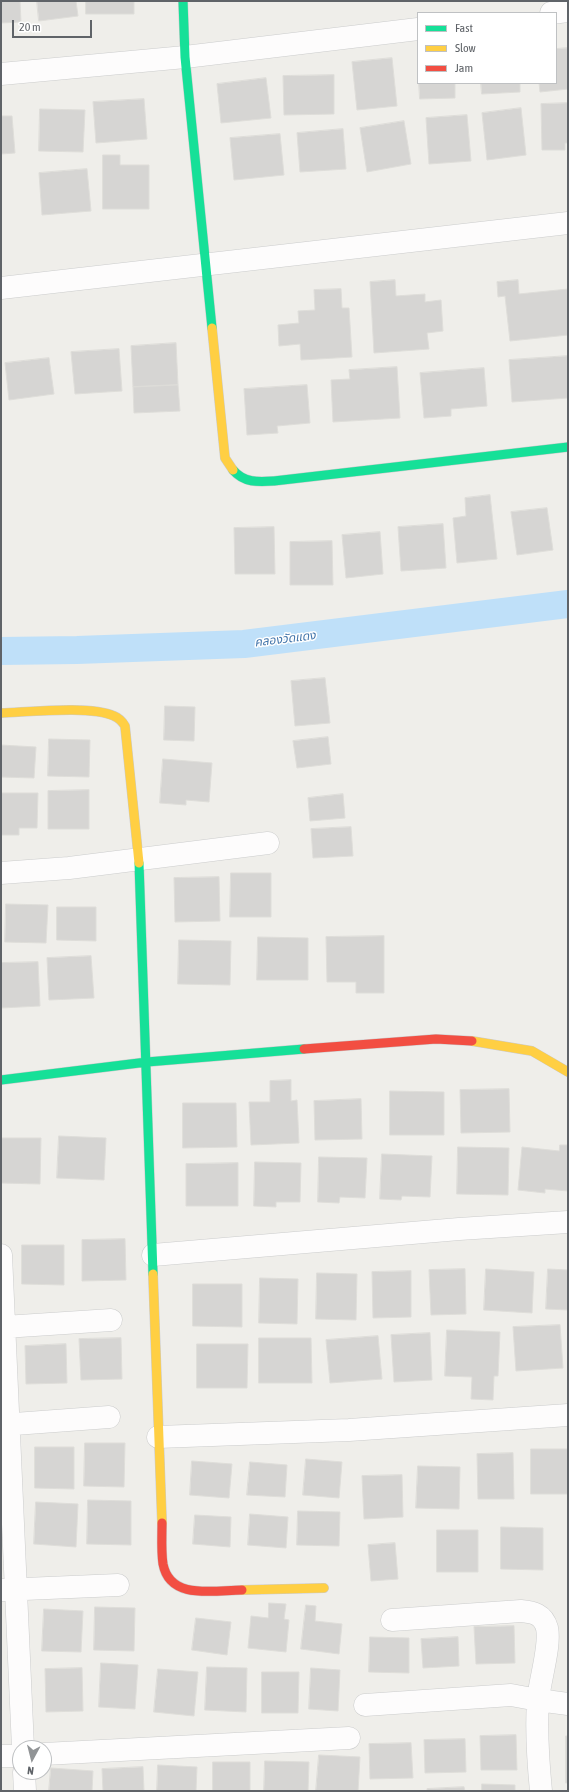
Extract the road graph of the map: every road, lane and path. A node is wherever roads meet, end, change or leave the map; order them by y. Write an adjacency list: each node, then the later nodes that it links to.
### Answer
1 (183, 1): 5 (street)
2 (568, 11): 3 (street)
3 (557, 12)
4 (417, 29): 5 (street)
5 (185, 57): 6 (street); 8 (street)
6 (1, 74)
7 (568, 223): 8 (street)
8 (205, 266): 9 (street); 10 (street)
9 (1, 288)
10 (568, 447)
11 (1, 713): 13 (street)
12 (268, 844): 13 (street)
13 (138, 858): 14 (street); 15 (street)
14 (1, 873)
15 (146, 1062): 16 (street); 17 (street); 20 (street)
16 (568, 1072)
17 (1, 1080)
18 (568, 1222): 20 (street)
19 (1, 1255): 22 (street)
20 (153, 1255): 26 (street)
21 (111, 1320): 22 (street)
22 (4, 1327): 25 (street)
23 (568, 1415): 26 (street)
24 (109, 1418): 25 (street)
25 (5, 1424): 29 (street)
26 (158, 1437): 28 (street)
27 (118, 1585): 29 (street)
28 (324, 1588)
29 (8, 1590): 35 (street)
30 (392, 1620): 31 (street)
31 (538, 1700): 32 (street); 33 (street); 41 (street)
32 (568, 1704)
33 (365, 1705)
34 (348, 1738): 36 (street)
35 (22, 1740)
36 (52, 1754)
37 (1, 1756): 38 (street)
38 (12, 1756)
39 (24, 1780): 40 (street)
40 (25, 1791)
41 (541, 1791)

